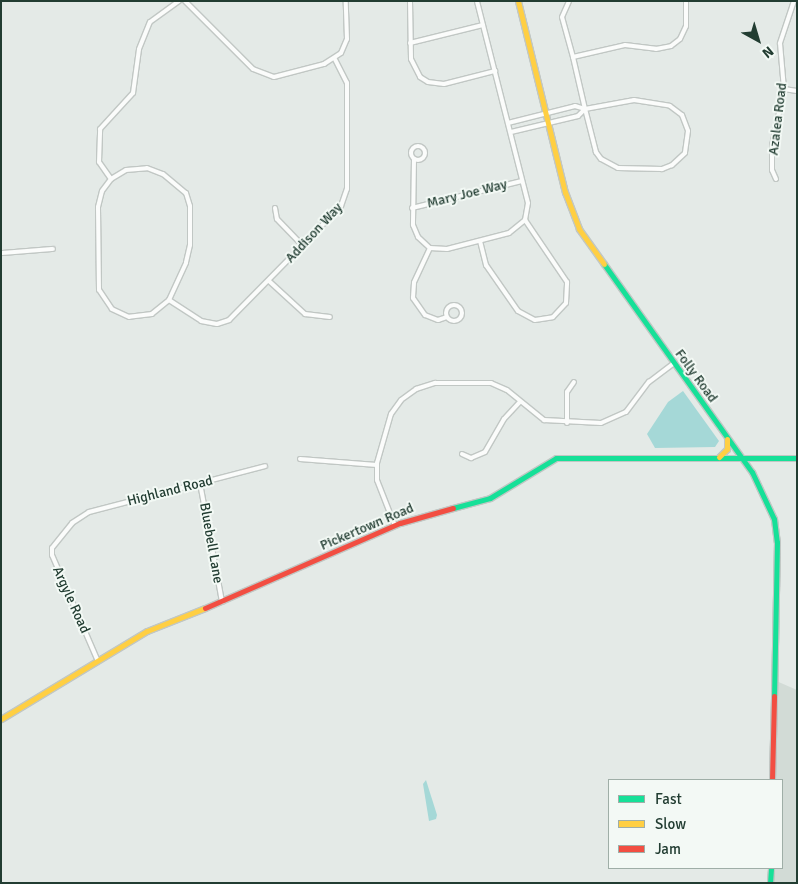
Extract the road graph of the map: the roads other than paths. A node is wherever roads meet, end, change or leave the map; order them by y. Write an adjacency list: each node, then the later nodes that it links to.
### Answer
1 (178, 1): 23 (street)
2 (185, 1): 13 (street)
3 (346, 1): 13 (street)
4 (410, 1): 11 (street)
5 (477, 1): 10 (street)
6 (518, 1): 18 (street, Folly Road)
7 (569, 1): 12 (street)
8 (686, 1): 12 (street)
9 (794, 1): 15 (street, Azalea Road)
10 (483, 25): 11 (street); 14 (street)
11 (410, 43): 14 (street)
12 (573, 57): 17 (street)
13 (335, 59): 30 (street, Addison Way)
14 (495, 71): 19 (street)
15 (784, 89): 16 (street); 24 (street, Azalea Road)
16 (797, 91)
17 (585, 109): 17 (street); 18 (street); 20 (street)
18 (546, 114): 19 (street); 20 (street, Folly Road)
19 (508, 123): 21 (street)
20 (549, 123): 21 (street); 38 (street, Folly Road)
21 (511, 132): 25 (street)
22 (414, 159): 27 (street)
23 (111, 179): 35 (street); 35 (street)
24 (776, 179)
25 (522, 181): 27 (street, Mary Joe Way); 28 (street)
26 (275, 208): 30 (street)
27 (412, 208): 31 (street)
28 (525, 220): 29 (street); 29 (street)
29 (480, 241): 31 (street)
30 (303, 246): 34 (street, Addison Way)
31 (430, 248): 37 (street)
32 (53, 249): 33 (street)
33 (1, 253)
34 (269, 281): 35 (street, Addison Way); 36 (street)
35 (169, 300)
36 (330, 317)
37 (447, 317): 37 (street)
38 (673, 364): 41 (street); 42 (street, Folly Road)
39 (574, 382): 41 (street)
40 (520, 402): 41 (street); 43 (street); 49 (street)
41 (567, 423)
42 (727, 437): 44 (street); 45 (street, Folly Road)
43 (462, 454)
44 (719, 457): 45 (street, Pickertown Road); 54 (street, Pickertown Road)
45 (742, 457): 47 (street, Pickertown Road); 51 (street, Folly Road)
46 (300, 458): 49 (street)
47 (759, 458): 48 (street, Pickertown Road); 51 (street)
48 (797, 458)
49 (376, 465): 54 (street)
50 (264, 466): 52 (street, Highland Road)
51 (751, 471): 58 (street, Folly Road)
52 (200, 483): 53 (street, Highland Road); 55 (street, Bluebell Lane)
53 (77, 518): 56 (street, Argyle Road)
54 (395, 526): 55 (street, Pickertown Road)
55 (222, 602): 56 (street, Pickertown Road)
56 (97, 659): 57 (street, Pickertown Road)
57 (1, 719)
58 (772, 779)
59 (771, 869): 60 (street)
60 (770, 883)

